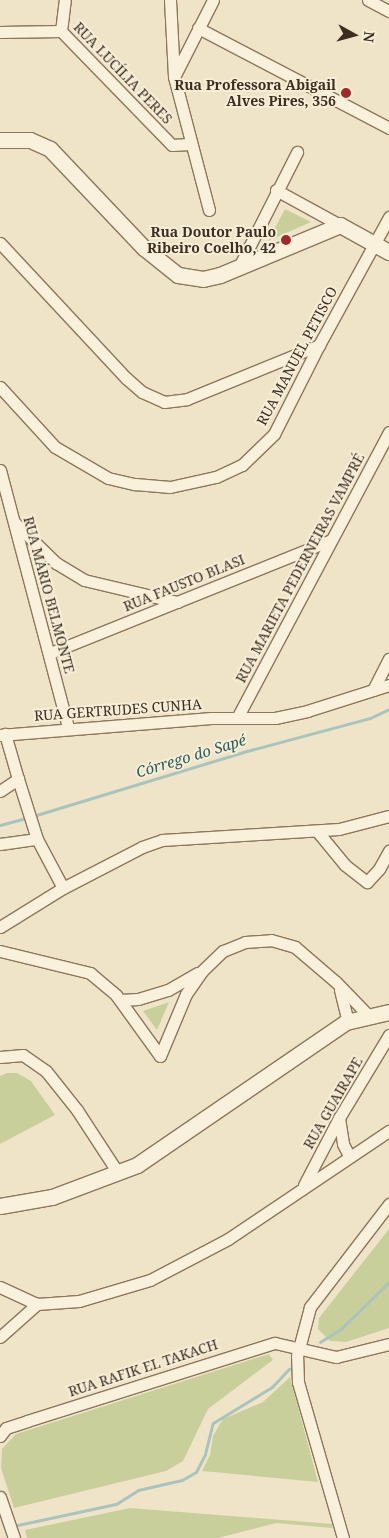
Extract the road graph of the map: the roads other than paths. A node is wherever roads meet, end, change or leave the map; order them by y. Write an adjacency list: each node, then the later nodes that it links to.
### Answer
1 (65, 0): 7 (street)
2 (170, 0): 9 (street)
3 (213, 0): 6 (street)
4 (368, 0): 5 (street)
5 (389, 11)
6 (198, 28): 9 (street); 10 (street)
7 (62, 31): 8 (street, RUA LUCÍLIA PERES); 12 (street, RUA LUCÍLIA PERES)
8 (0, 32)
9 (174, 77): 12 (street)
10 (389, 128)
11 (0, 140): 21 (main road)
12 (190, 144): 15 (street)
13 (297, 152): 14 (street)
14 (276, 190): 17 (street); 21 (street)
15 (209, 210)
16 (389, 217): 19 (street, RUA MANUEL PETISCO)
17 (340, 225): 19 (main road); 21 (main road)
18 (0, 243): 22 (street)
19 (374, 244): 20 (main road); 22 (street, RUA MANUEL PETISCO)
20 (389, 252)
21 (239, 267)
22 (319, 345): 23 (street, RUA MANUEL PETISCO)
23 (0, 387)
24 (389, 432): 27 (street, RUA MARIETA PEDERNEIRAS VAMPRÉ)
25 (0, 470): 26 (street, RUA MÁRIO BELMONTE)
26 (13, 521): 28 (street); 29 (street, RUA MÁRIO BELMONTE)
27 (329, 541): 28 (street, RUA FAUSTO BLASI); 33 (street, RUA MARIETA PEDERNEIRAS VAMPRÉ)
28 (177, 602): 29 (street, RUA FAUSTO BLASI)
29 (50, 653): 34 (street, RUA MÁRIO BELMONTE)
30 (389, 659): 32 (street)
31 (389, 685): 32 (street, RUA GERTRUDES CUNHA)
32 (373, 690): 33 (street, RUA GERTRUDES CUNHA)
33 (238, 718): 34 (street, RUA GERTRUDES CUNHA)
34 (68, 728): 35 (street, RUA GERTRUDES CUNHA)
35 (3, 734): 36 (street)
36 (18, 779): 37 (street); 40 (street)
37 (0, 791)
38 (389, 816): 39 (street)
39 (317, 831): 42 (street); 43 (street)
40 (35, 834): 41 (street); 43 (street)
41 (0, 844)
42 (389, 851)
43 (63, 888): 44 (street)
44 (0, 927)
45 (0, 951): 48 (street)
46 (202, 971): 47 (street); 48 (street); 48 (street)
47 (336, 982): 50 (street); 51 (street)
48 (120, 1000)
49 (389, 1012): 50 (main road)
50 (368, 1015): 51 (main road)
51 (348, 1021): 57 (main road)
52 (389, 1035): 54 (street, RUA GUAIRAPE)
53 (0, 1057): 57 (street)
54 (339, 1118): 56 (street); 58 (street, RUA GUAIRAPE)
55 (389, 1131): 56 (street)
56 (349, 1156): 58 (street)
57 (118, 1173): 60 (main road)
58 (303, 1187): 62 (street)
59 (389, 1204): 65 (street)
60 (0, 1206)
61 (0, 1287): 62 (street)
62 (37, 1304): 63 (street)
63 (0, 1337)
64 (389, 1344): 65 (street, RUA RAFIK EL TAKACH)
65 (299, 1347): 66 (street, RUA RAFIK EL TAKACH); 69 (street)
66 (0, 1436)
67 (2, 1506): 68 (street)
68 (11, 1535)
69 (343, 1538)

